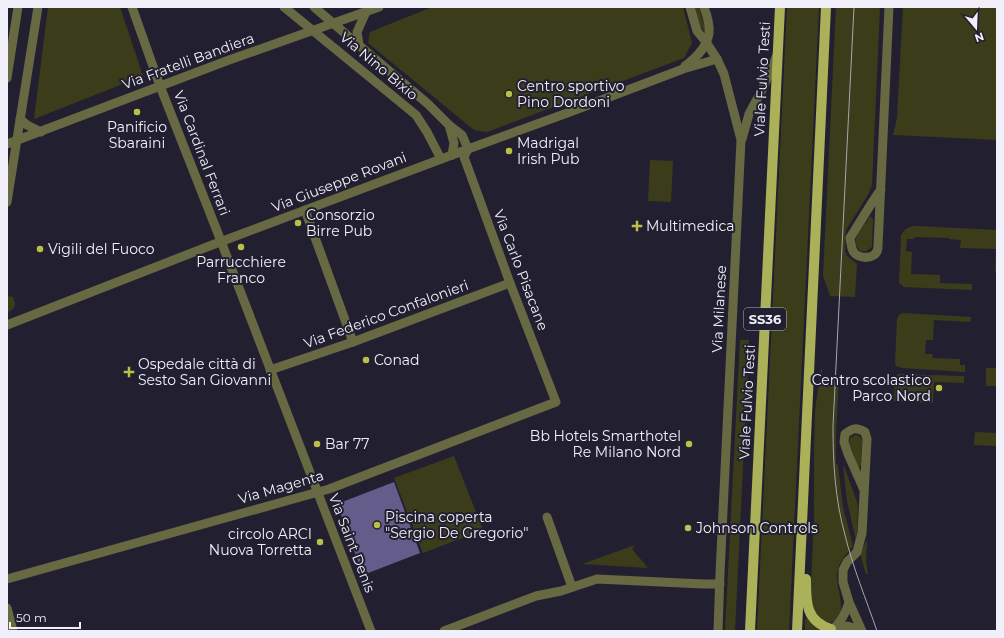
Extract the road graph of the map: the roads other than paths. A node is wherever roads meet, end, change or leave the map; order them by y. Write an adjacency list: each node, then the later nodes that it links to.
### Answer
1 (18, 7): 15 (street)
2 (38, 7): 25 (street)
3 (132, 7): 22 (street, Via Cardinal Ferrari)
4 (284, 7): 14 (street, Via Nino Bixio)
5 (314, 7): 13 (street, Via Nino Bixio)
6 (379, 7): 12 (street, Via Fratelli Bandiera)
7 (690, 7): 16 (street, Via Milanese)
8 (704, 7): 16 (street)
9 (780, 7): 18 (main road, Viale Fulvio Testi / SS36)
10 (826, 7): 45 (main road)
11 (888, 7): 34 (street)
12 (366, 12): 13 (street, Via Fratelli Bandiera); 17 (street, Via Nino Bixio)
13 (333, 23): 14 (street, Via Fratelli Bandiera); 17 (street, Via Nino Bixio)
14 (313, 30): 22 (street, Via Fratelli Bandiera); 24 (street, Via Nino Bixio)
15 (10, 31): 21 (street)
16 (706, 42): 19 (street, Via Milanese); 20 (street, Via Giuseppe Rovani)
17 (359, 45): 23 (street, Via Nino Bixio)
18 (778, 54): 28 (street); 57 (main road, Viale Fulvio Testi / SS36)
19 (717, 59): 20 (street, Via Giuseppe Rovani); 28 (street, Via Milanese)
20 (682, 69): 31 (street, Via Giuseppe Rovani)
21 (7, 78)
22 (160, 86): 27 (street, Via Fratelli Bandiera); 37 (street, Via Cardinal Ferrari)
23 (428, 104): 24 (street); 26 (street, Via Nino Bixio)
24 (416, 115): 33 (street, Via Nino Bixio)
25 (20, 119): 27 (street); 29 (street)
26 (449, 125): 31 (street, Via Nino Bixio); 32 (street)
27 (41, 132): 29 (street, Via Fratelli Bandiera)
28 (741, 140): 48 (street, Via Milanese)
29 (16, 141): 30 (street, Via Fratelli Bandiera); 35 (street)
30 (7, 144)
31 (468, 149): 32 (street, Via Giuseppe Rovani); 38 (street, Via Carlo Pisacane)
32 (452, 155): 33 (street, Via Giuseppe Rovani)
33 (441, 159): 36 (street, Via Giuseppe Rovani)
34 (881, 190): 34 (street)
35 (7, 202)
36 (305, 210): 37 (street, Via Giuseppe Rovani); 40 (street)
37 (221, 242): 39 (street, Via Giuseppe Rovani); 41 (street, Via Saint Denis)
38 (510, 283): 40 (street, Via Federico Confalonieri); 42 (street, Via Carlo Pisacane)
39 (7, 325)
40 (353, 342): 41 (street, Via Federico Confalonieri)
41 (270, 370): 44 (street, Via Saint Denis)
42 (556, 402): 44 (street, Via Magenta)
43 (864, 490): 43 (street); 50 (street)
44 (317, 492): 47 (street, Via Magenta); 54 (street, Via Saint Denis)
45 (804, 498): 52 (main road); 58 (main road)
46 (547, 517): 49 (street)
47 (7, 579)
48 (720, 584): 49 (street); 56 (street)
49 (575, 586): 55 (street)
50 (849, 602): 52 (street); 59 (street)
51 (7, 608): 53 (street)
52 (831, 629): 59 (street)
53 (13, 631)
54 (371, 631)
55 (444, 631)
56 (718, 631)
57 (750, 631)
58 (797, 631)
59 (860, 631)

